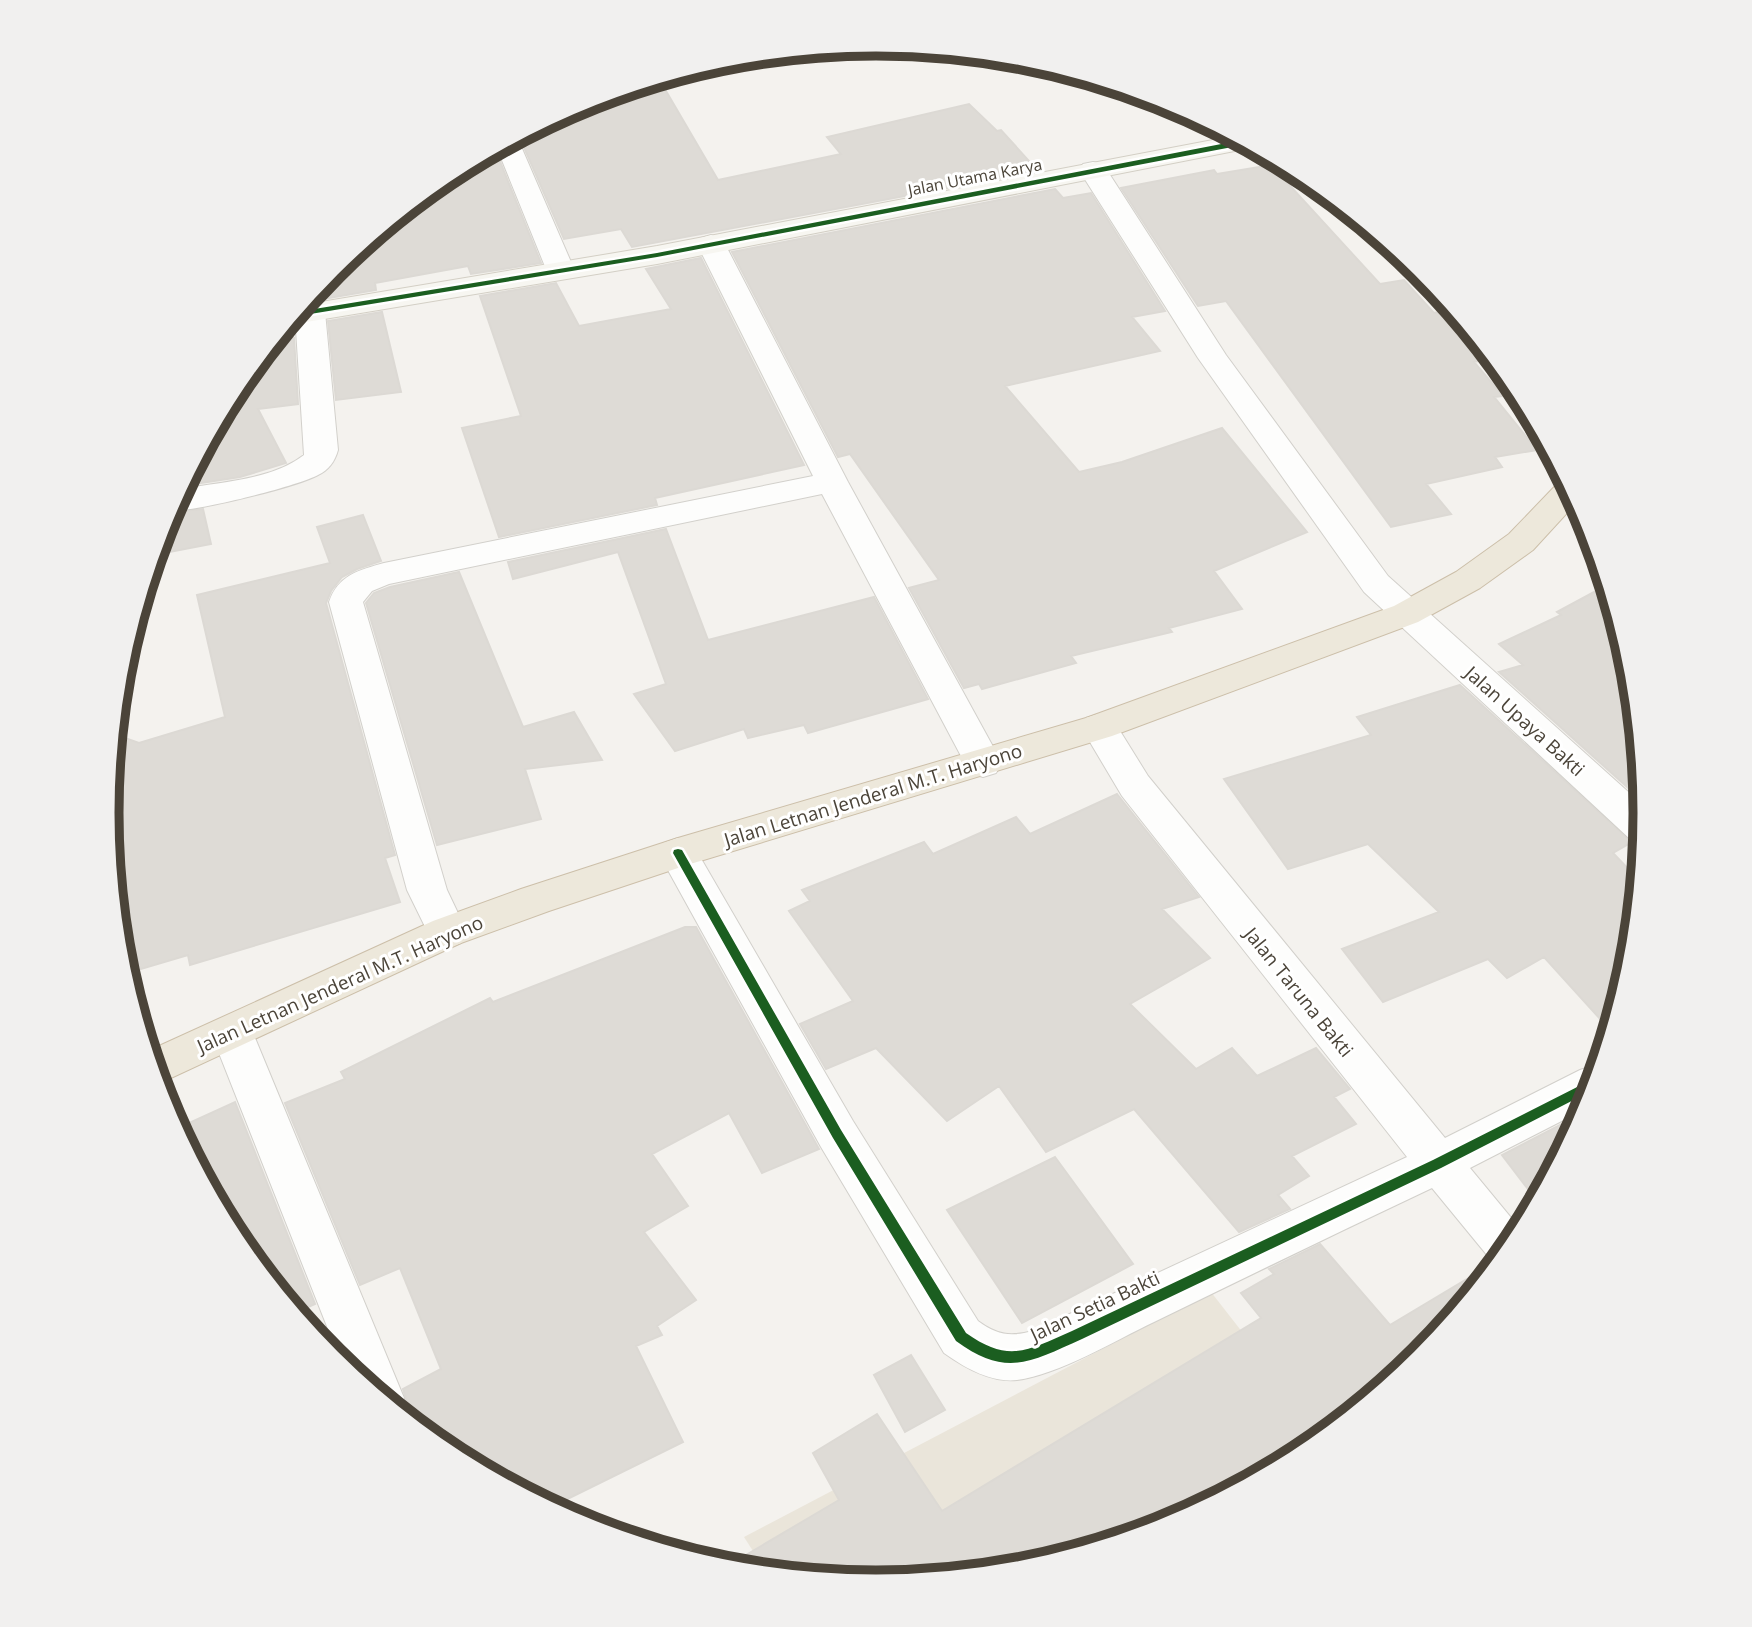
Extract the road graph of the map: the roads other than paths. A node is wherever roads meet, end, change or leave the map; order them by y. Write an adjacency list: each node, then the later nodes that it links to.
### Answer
1 (1231, 145): 3 (street, Jalan Utama Karya)
2 (511, 150): 5 (street)
3 (1093, 170): 4 (street, Jalan Utama Karya); 11 (street, Jalan Upaya Bakti)
4 (711, 244): 5 (street, Jalan Utama Karya); 8 (street)
5 (560, 269): 6 (street, Jalan Utama Karya)
6 (307, 313)
7 (303, 318): 10 (street)
8 (832, 482): 13 (street); 16 (street)
9 (1564, 497): 11 (highway, Jalan Letnan Jenderal M.T. Haryono)
10 (188, 498)
11 (1406, 614): 12 (highway, Jalan Letnan Jenderal M.T. Haryono); 14 (street, Jalan Upaya Bakti)
12 (1099, 727): 13 (highway, Jalan Letnan Jenderal M.T. Haryono); 20 (street, Jalan Taruna Bakti)
13 (983, 764): 15 (highway, Jalan Letnan Jenderal M.T. Haryono)
14 (1633, 819)
15 (678, 853): 16 (highway, Jalan Letnan Jenderal M.T. Haryono); 20 (street, Jalan Setia Bakti)
16 (447, 932): 17 (highway, Jalan Letnan Jenderal M.T. Haryono)
17 (232, 1033): 18 (highway, Jalan Letnan Jenderal M.T. Haryono); 22 (street)
18 (162, 1064)
19 (1581, 1090): 20 (street, Jalan Setia Bakti)
20 (1437, 1164): 21 (street, Jalan Taruna Bakti)
21 (1501, 1241)
22 (372, 1378)

